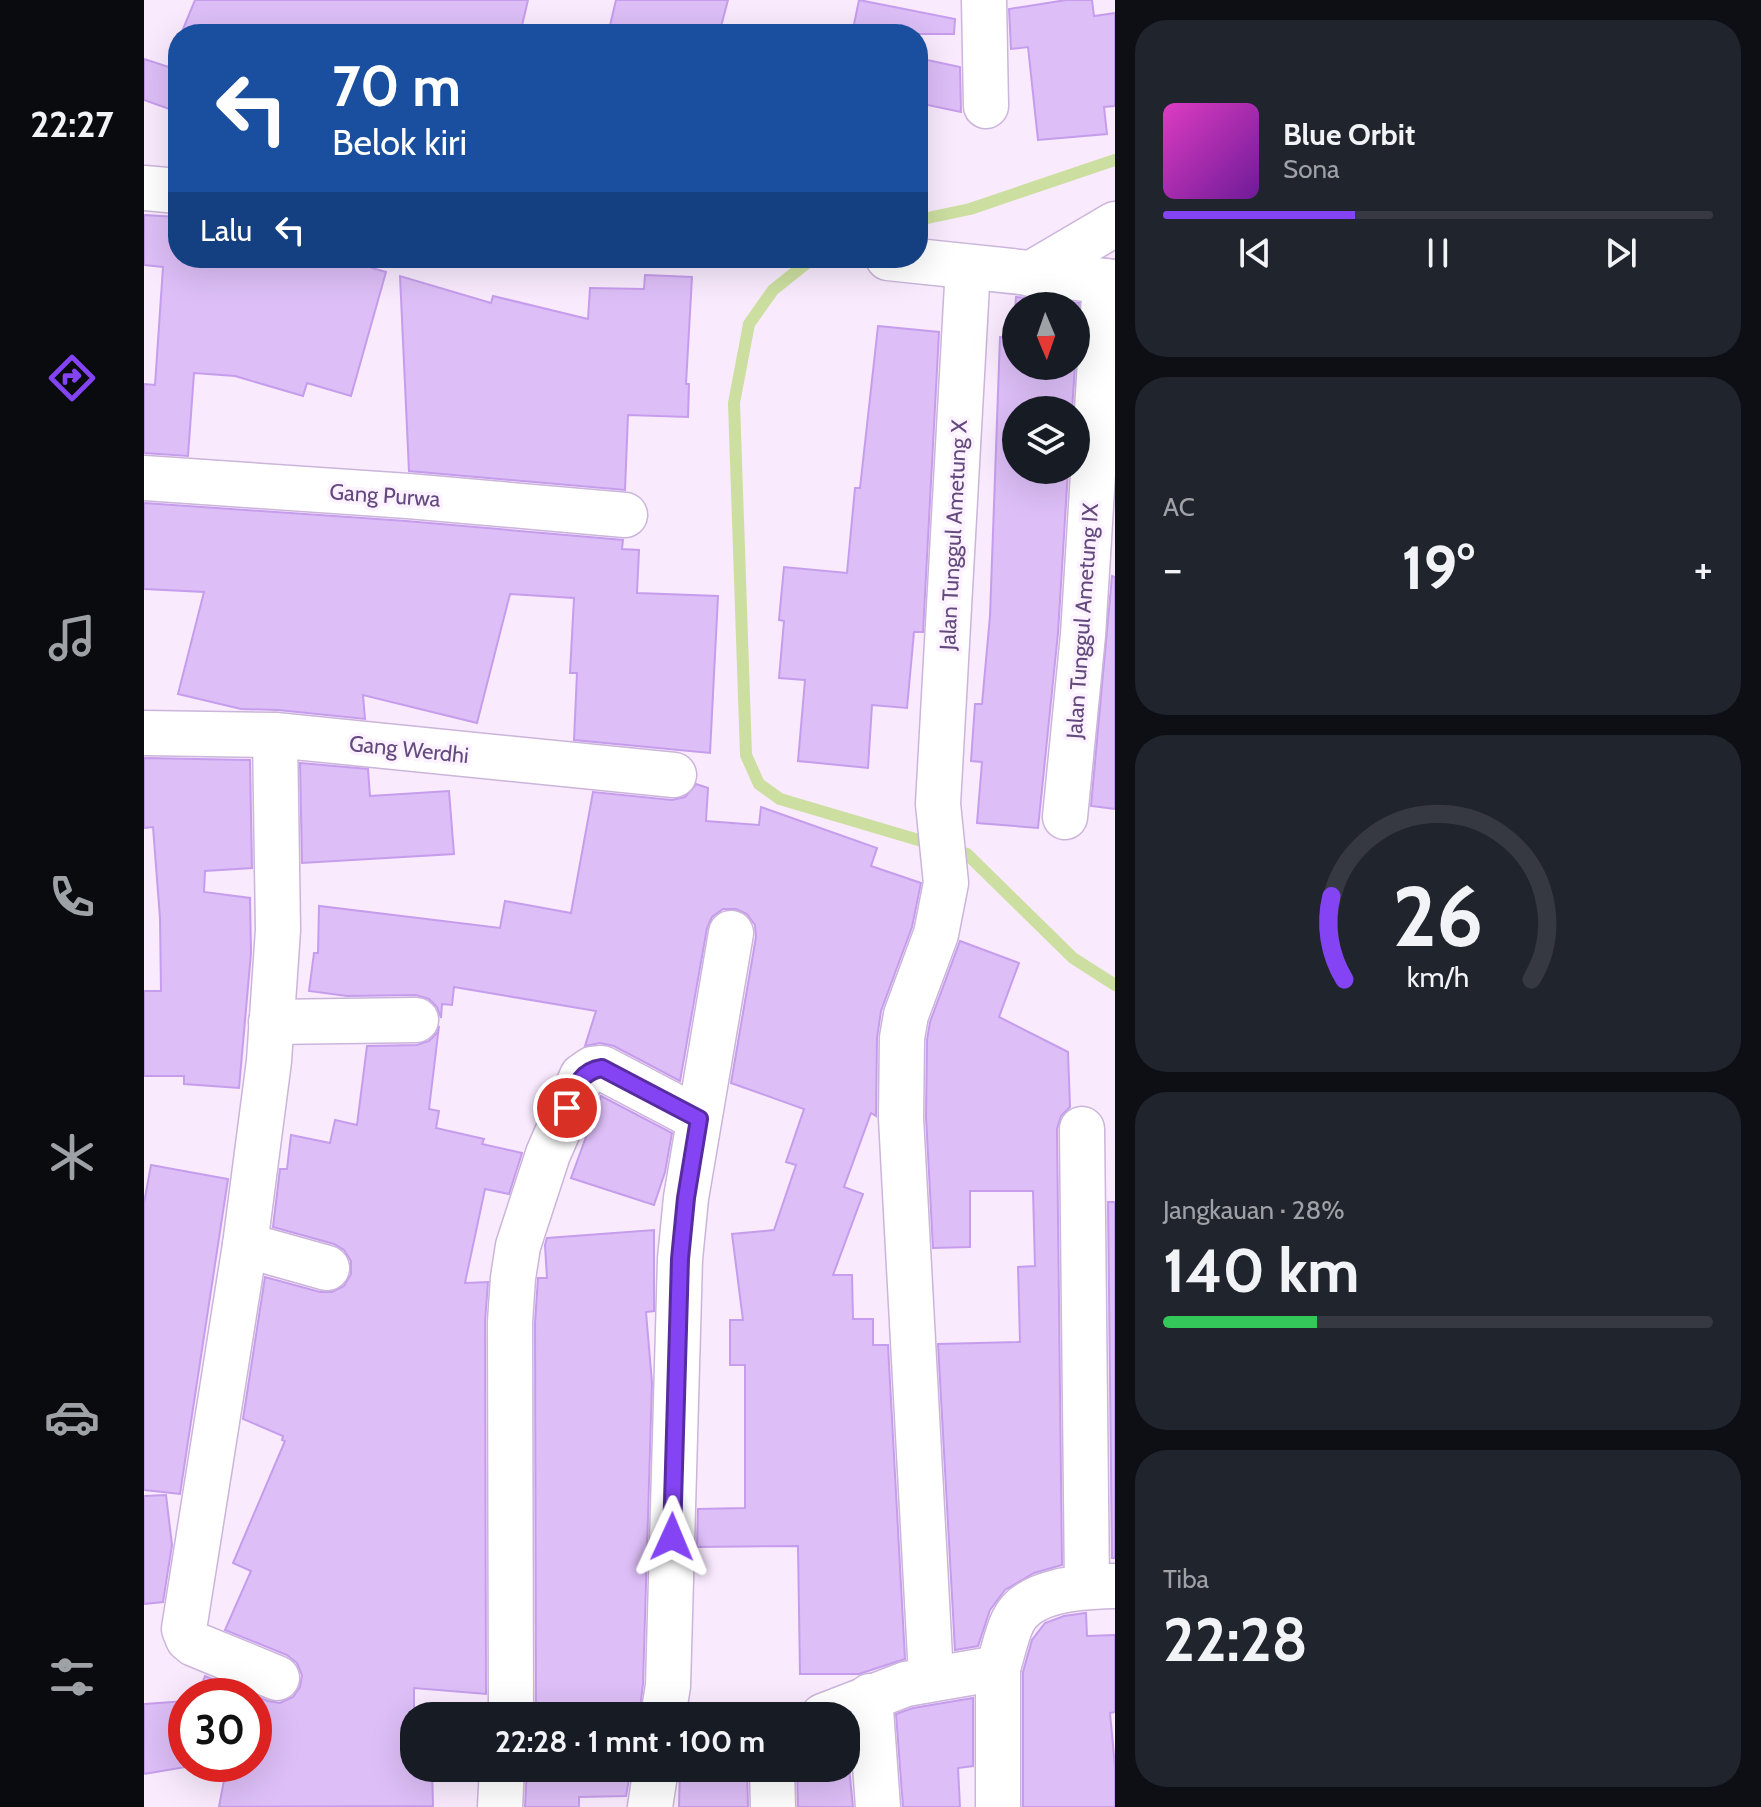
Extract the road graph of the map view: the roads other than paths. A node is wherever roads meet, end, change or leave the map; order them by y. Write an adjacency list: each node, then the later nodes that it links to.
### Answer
1 (984, 0): 2 (street)
2 (986, 106)
3 (144, 188): 4 (street)
4 (168, 190)
5 (1115, 224): 8 (street)
6 (928, 262): 7 (street)
7 (968, 267): 8 (street); 25 (street, Jalan Tunggul Ametung X)
8 (1030, 274): 9 (street)
9 (1110, 282): 15 (street, Jalan Tunggul Ametung IX)
10 (144, 478): 11 (street, Gang Purwa)
11 (625, 515)
12 (144, 733): 13 (street, Gang Werdhi)
13 (275, 735): 14 (street, Gang Werdhi); 18 (street)
14 (674, 775)
15 (1065, 817)
16 (731, 933): 19 (street)
17 (416, 1020): 18 (street)
18 (271, 1022): 21 (street)
19 (699, 1119): 28 (street); 29 (street)
20 (1082, 1129): 23 (street)
21 (245, 1245): 22 (street); 26 (street)
22 (327, 1268)
23 (1101, 1586): 24 (street)
24 (998, 1668): 27 (street); 38 (street)
25 (931, 1676)
26 (277, 1678)
27 (870, 1696): 30 (street); 37 (street)
28 (511, 1702)
29 (665, 1702)
30 (856, 1702)
31 (501, 1782): 34 (street)
32 (654, 1782): 35 (street)
33 (772, 1782): 36 (street)
34 (500, 1807)
35 (650, 1807)
36 (773, 1807)
37 (878, 1807)
38 (998, 1807)

